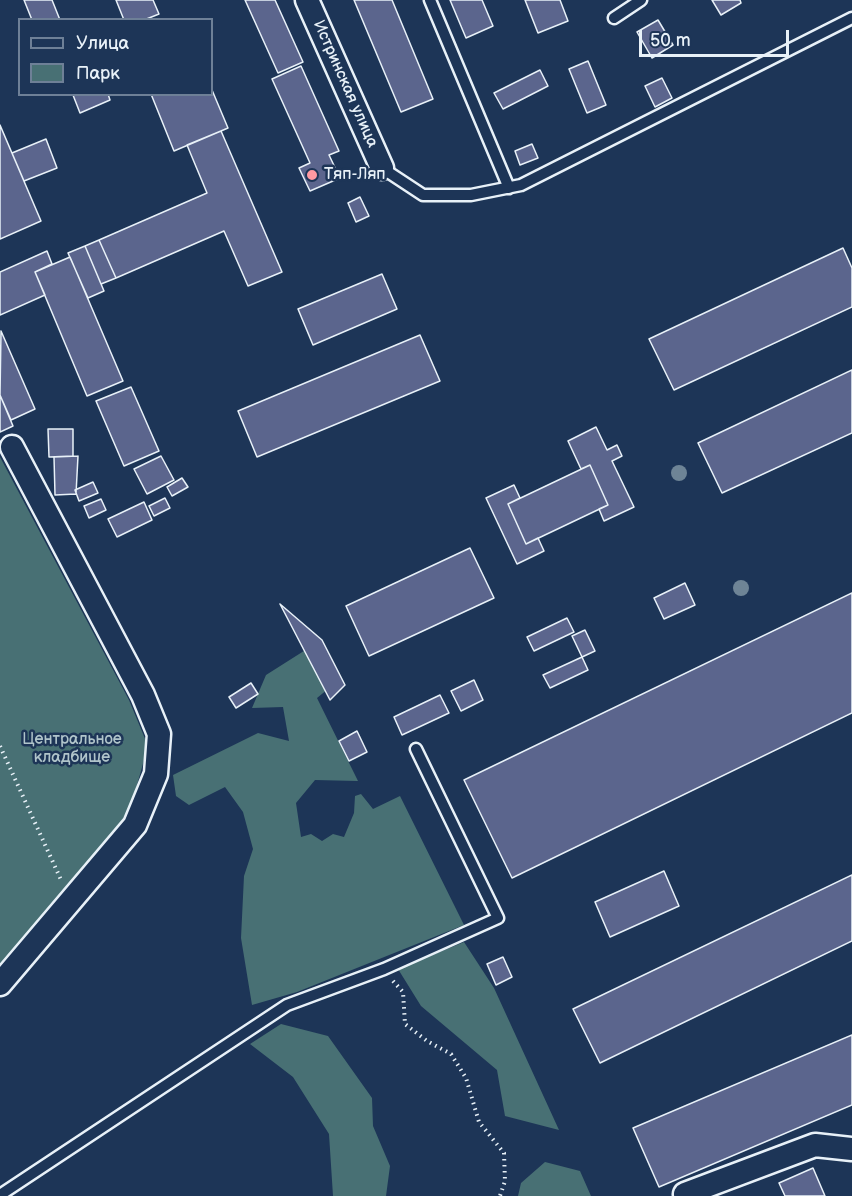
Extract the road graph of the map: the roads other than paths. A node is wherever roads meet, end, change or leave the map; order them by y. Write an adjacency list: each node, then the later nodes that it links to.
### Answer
1 (307, 0): 6 (street, Истринская улица)
2 (430, 0): 7 (lane)
3 (641, 0): 4 (lane)
4 (614, 18)
5 (852, 18): 7 (lane)
6 (382, 168): 7 (lane)
7 (509, 188)
8 (12, 447): 10 (street)
9 (416, 749): 13 (lane)
10 (0, 984)
11 (852, 1149): 12 (street)
12 (684, 1194)
13 (0, 1195)

